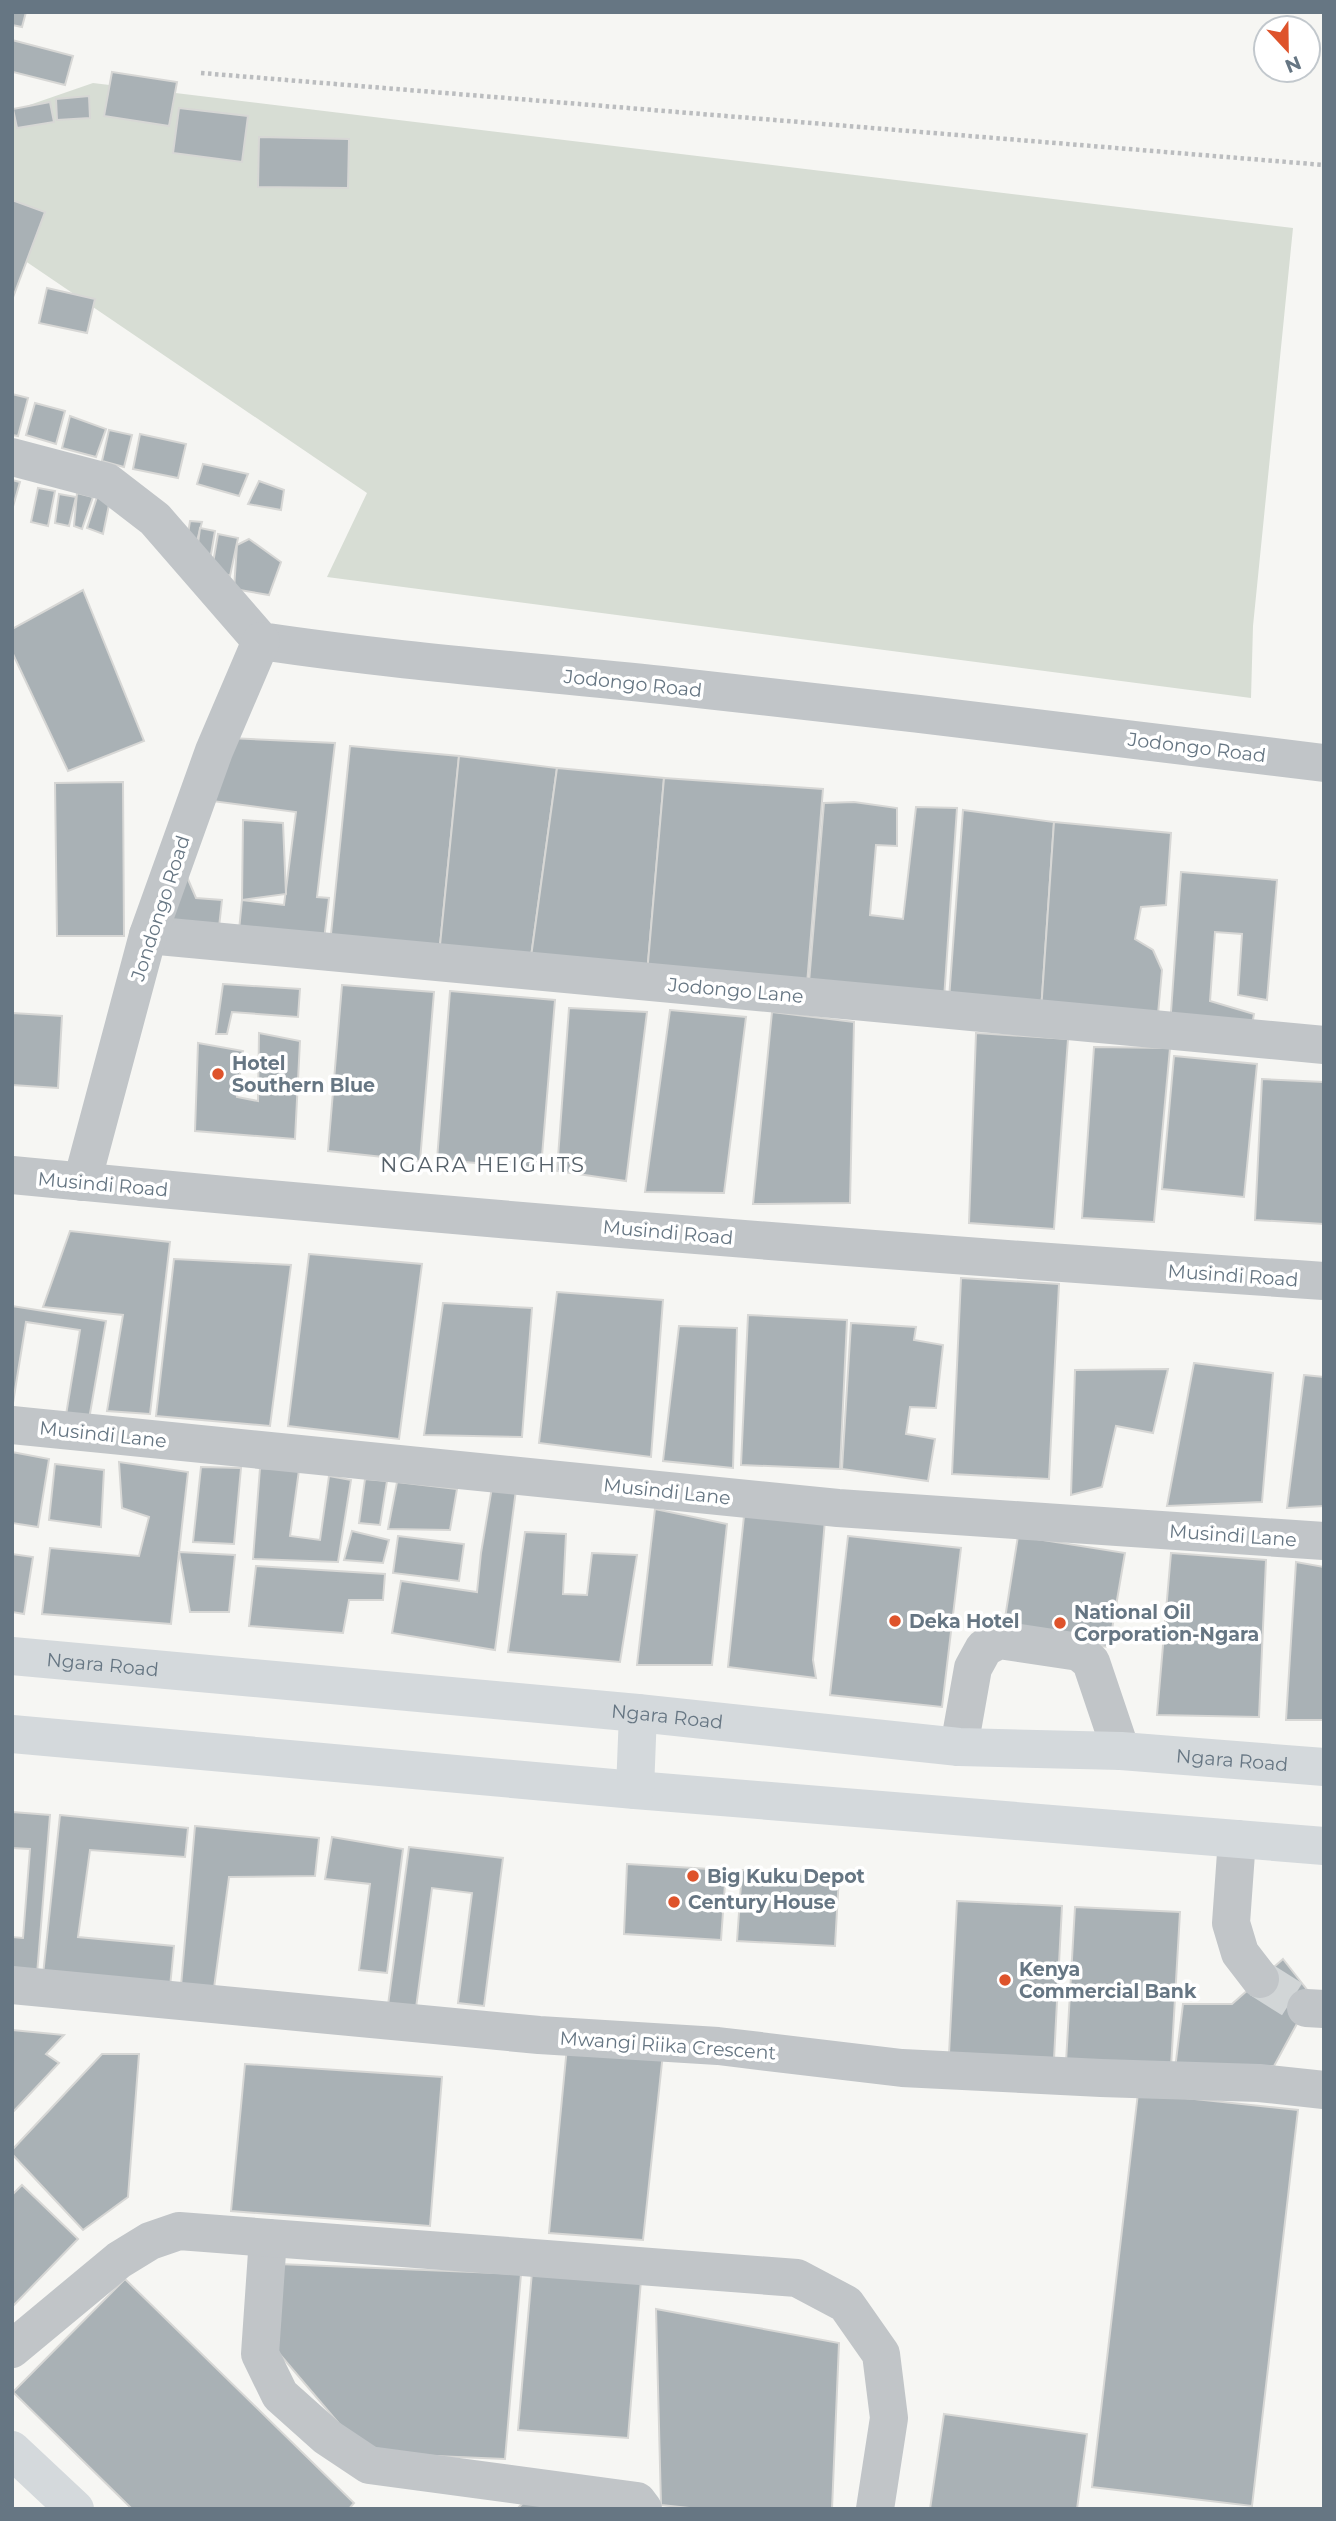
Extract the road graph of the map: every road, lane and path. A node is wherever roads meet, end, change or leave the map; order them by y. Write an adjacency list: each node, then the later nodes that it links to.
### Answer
1 (201, 73): 2 (path)
2 (1324, 165)
3 (12, 457): 4 (street)
4 (261, 641): 5 (street, Jodongo Road); 6 (street, Jondongo Road)
5 (1324, 763)
6 (148, 935): 7 (street, Jodongo Lane); 9 (street, Jondongo Road)
7 (1324, 1045)
8 (12, 1175): 9 (street, Musindi Road)
9 (82, 1182): 10 (street, Musindi Road)
10 (1324, 1281)
11 (12, 1425): 12 (street, Musindi Lane)
12 (1324, 1541)
13 (12, 1656): 14 (main road, Ngara Road)
14 (638, 1713): 16 (main road, Ngara Road); 19 (main road)
15 (12, 1734): 19 (main road)
16 (959, 1747): 17 (main road, Ngara Road); 17 (street)
17 (1121, 1751): 18 (main road, Ngara Road)
18 (1324, 1767)
19 (635, 1790): 20 (main road)
20 (1237, 1839): 21 (main road); 22 (street)
21 (1324, 1846)
22 (1260, 1979)
23 (12, 1984): 24 (street, Mwangi Riika Crescent)
24 (1324, 2090)
25 (268, 2238): 26 (street); 29 (street); 30 (street)
26 (12, 2349)
27 (12, 2450): 28 (main road)
28 (75, 2509)
29 (643, 2509)
30 (875, 2509)

